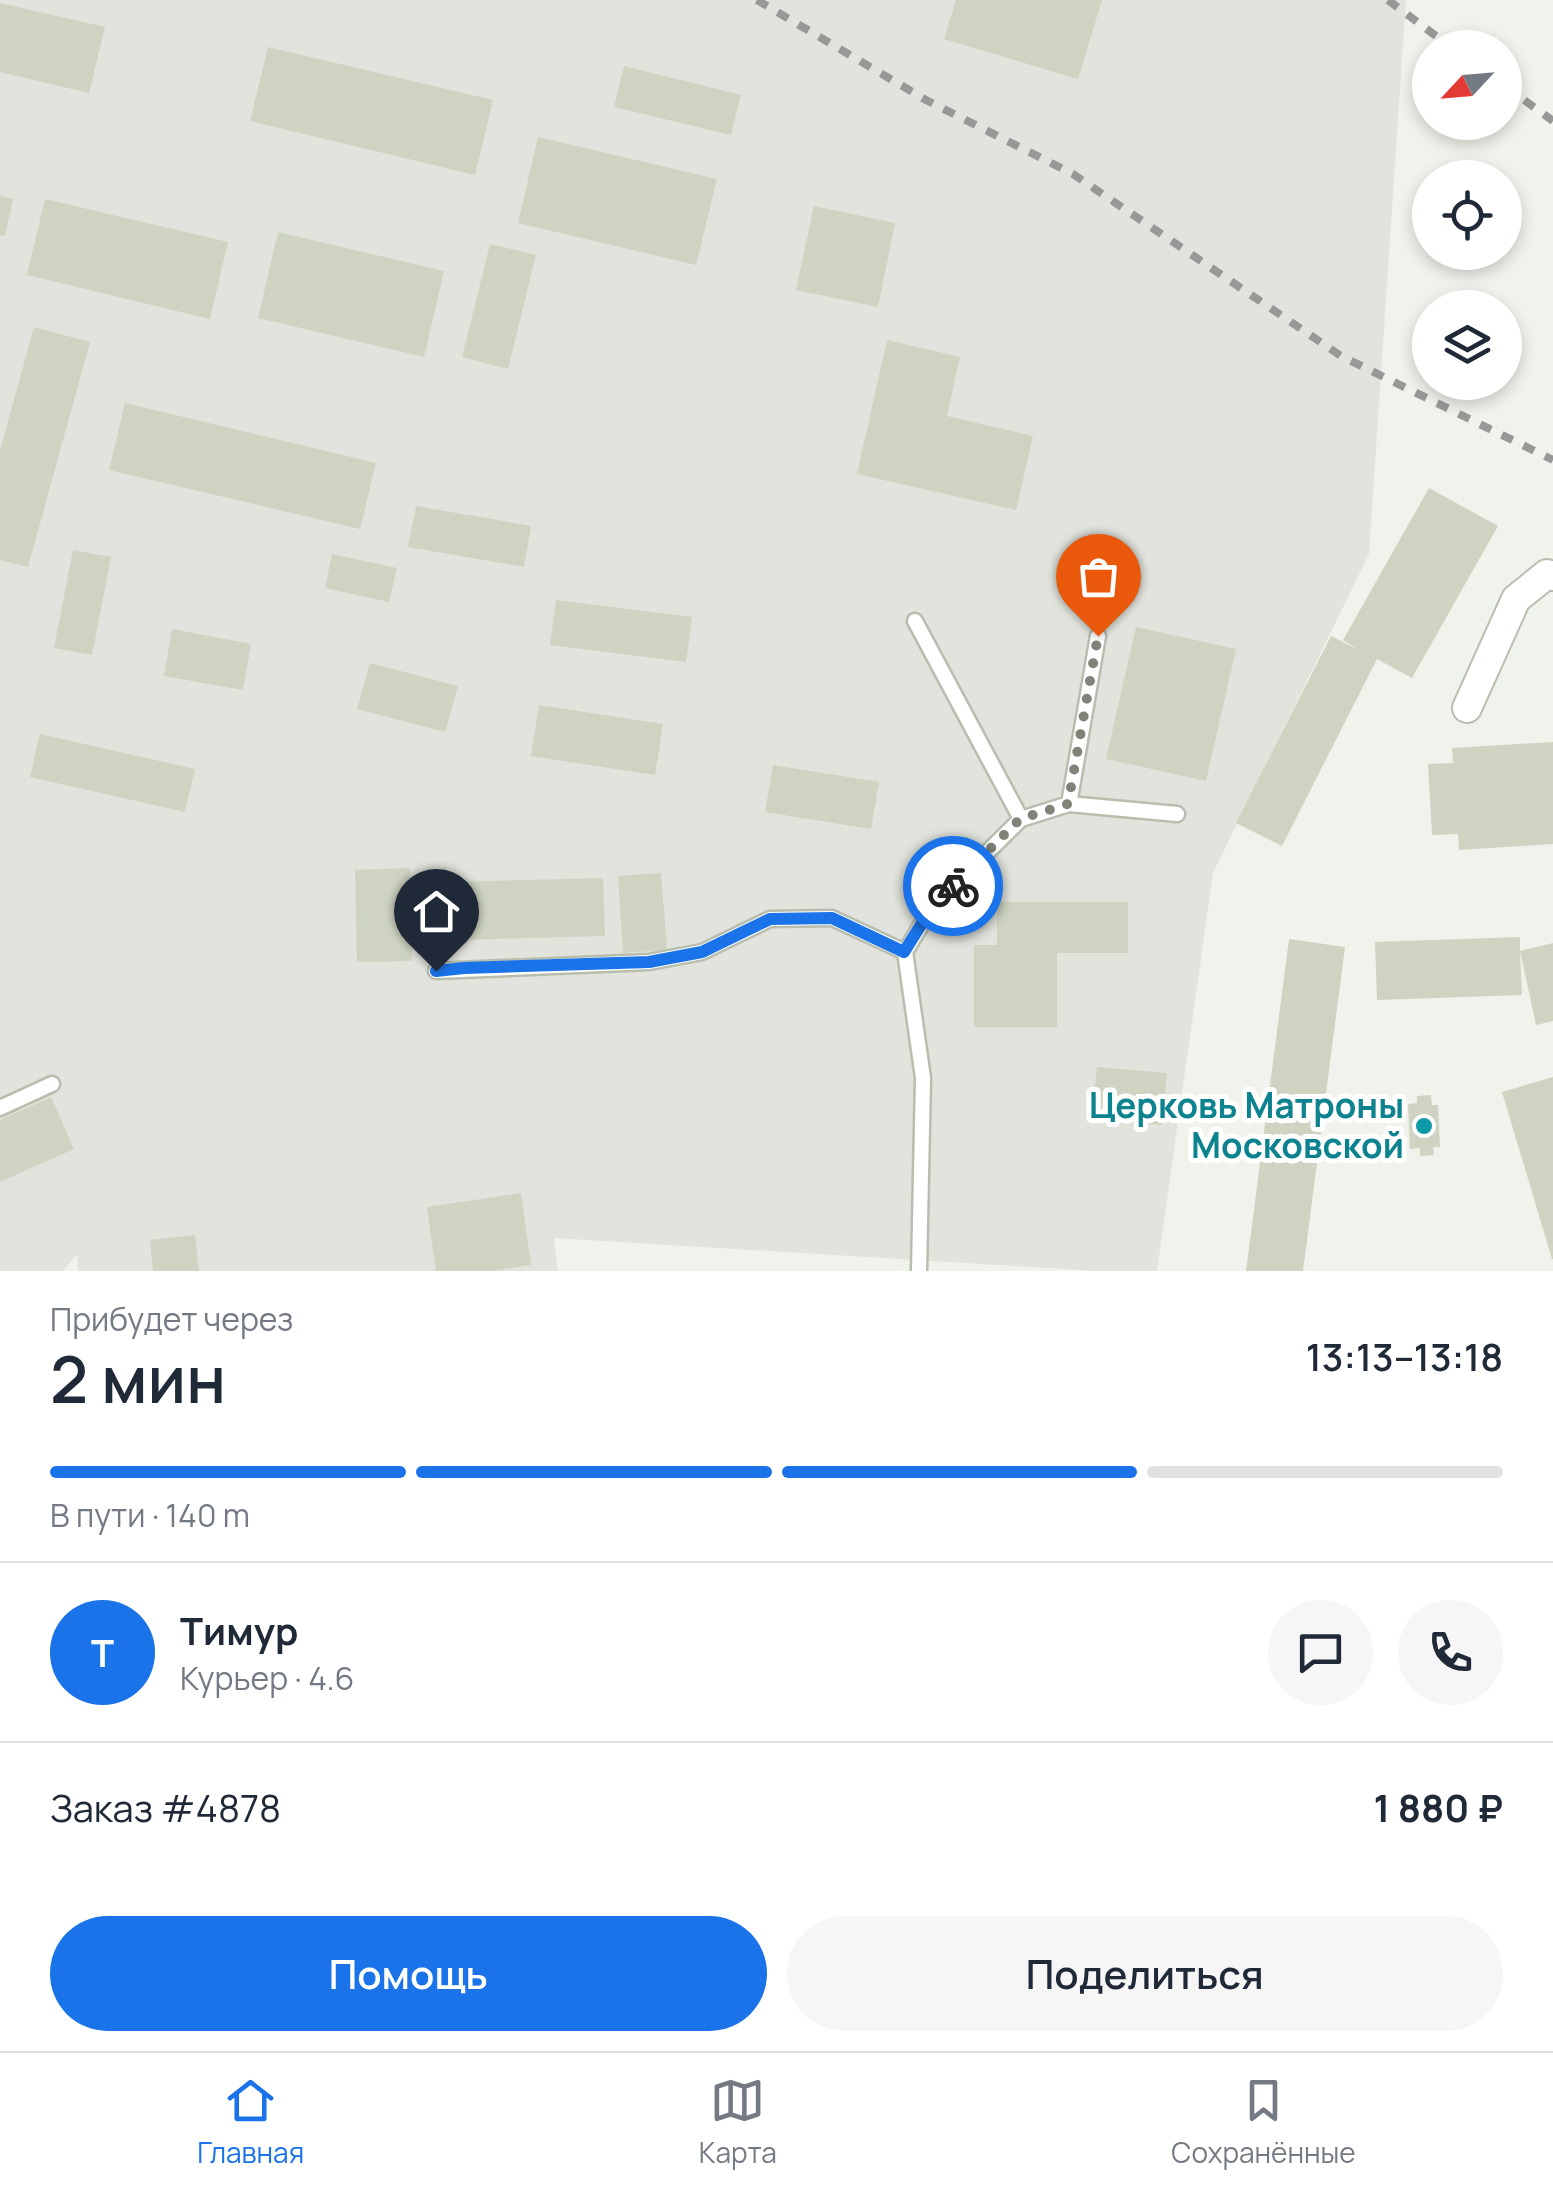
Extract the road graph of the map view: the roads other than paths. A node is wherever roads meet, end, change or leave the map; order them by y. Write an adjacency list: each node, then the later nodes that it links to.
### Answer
1 (1553, 576): 4 (street)
2 (915, 621): 7 (lane)
3 (1098, 636): 5 (lane)
4 (1467, 708)
5 (1068, 804): 6 (lane); 7 (lane)
6 (1176, 814)
7 (1020, 819): 8 (lane)
8 (904, 952): 9 (lane); 12 (lane)
9 (436, 971)
10 (52, 1084): 11 (lane)
11 (0, 1108)
12 (919, 1271)

